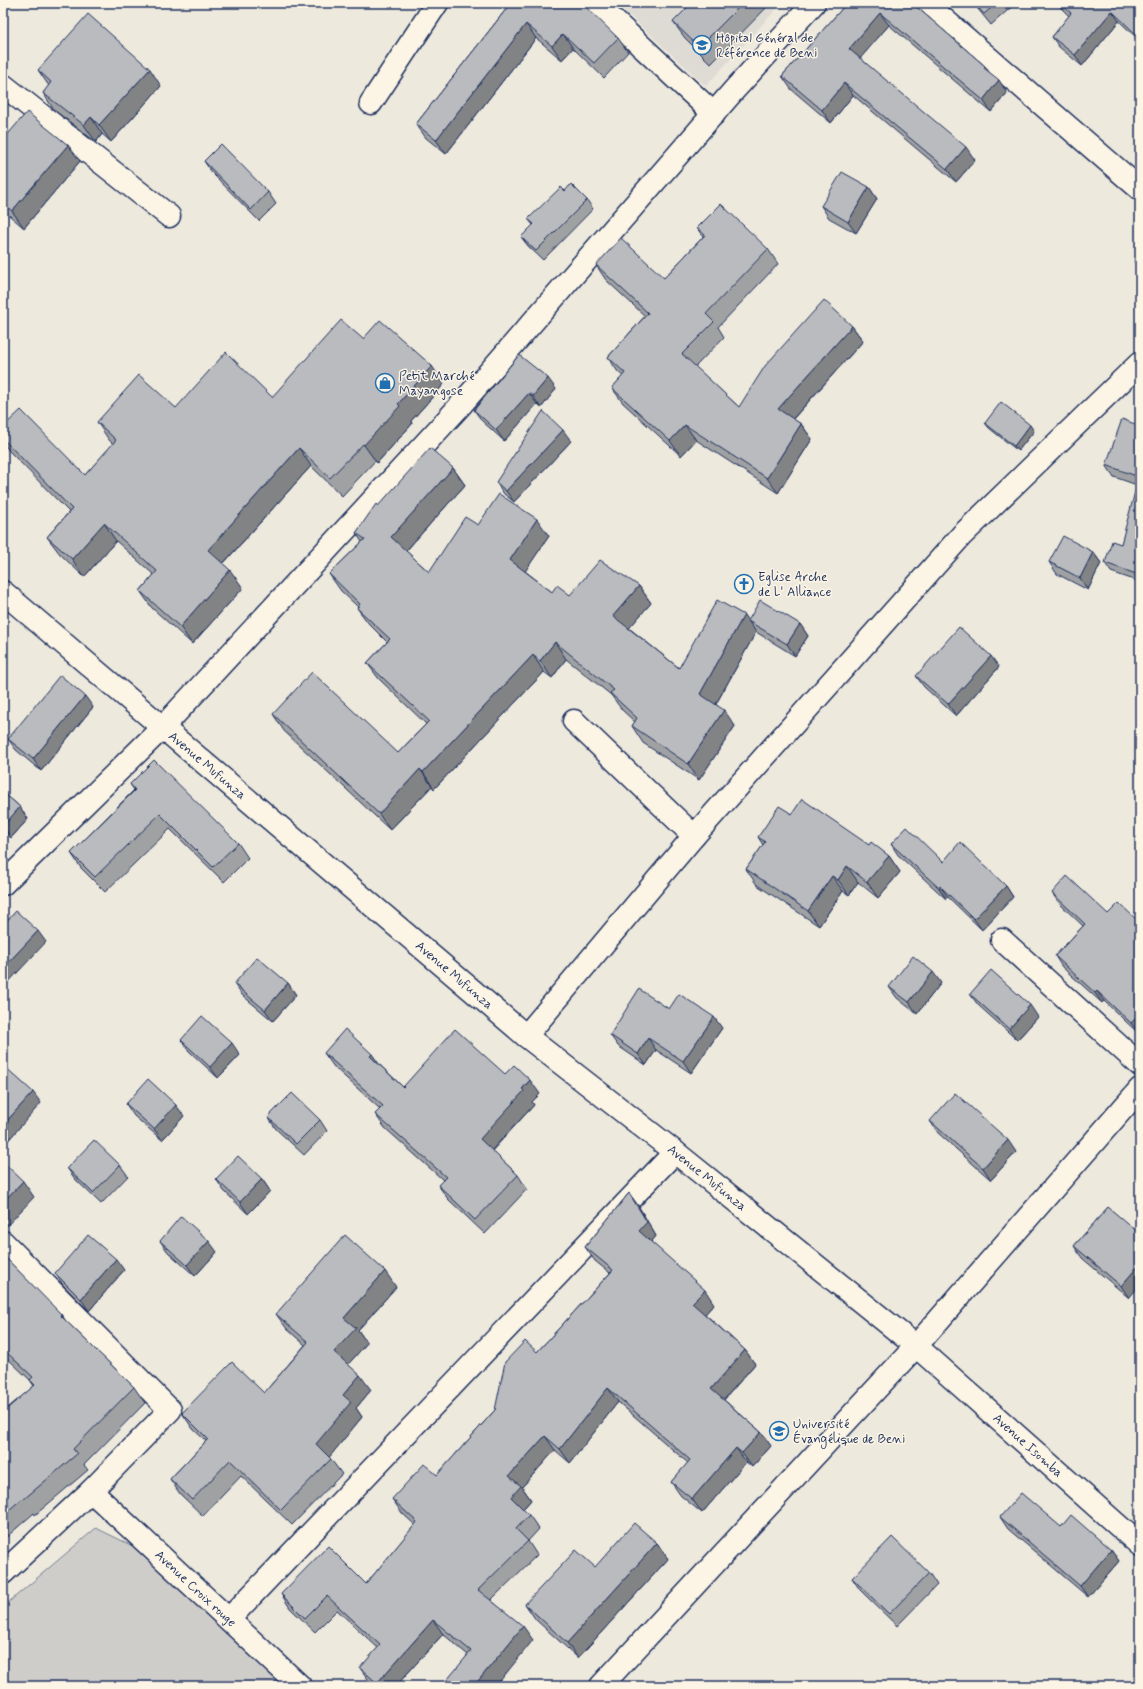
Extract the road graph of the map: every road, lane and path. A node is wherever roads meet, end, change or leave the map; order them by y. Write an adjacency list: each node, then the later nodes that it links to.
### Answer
1 (437, 3): 6 (street)
2 (595, 3): 7 (street)
3 (814, 3): 7 (street)
4 (924, 3): 8 (street)
5 (3, 85): 9 (street)
6 (371, 103)
7 (714, 114): 13 (street)
8 (1140, 189)
9 (169, 216)
10 (1140, 363): 14 (street)
11 (3, 592): 13 (street, Avenue Mufunza)
12 (574, 721): 14 (street)
13 (163, 727): 15 (street); 17 (street, Avenue Mufunza)
14 (694, 836): 17 (street)
15 (3, 884)
16 (1002, 940): 18 (street)
17 (526, 1036): 20 (street, Avenue Mufunza)
18 (1140, 1065)
19 (1140, 1089): 22 (street)
20 (675, 1152): 22 (street, Avenue Mufunza); 26 (street)
21 (3, 1242): 23 (street)
22 (916, 1346): 24 (street, Avenue Isomba); 28 (street)
23 (91, 1491): 25 (street); 26 (street, Avenue Croix rouge)
24 (1140, 1545)
25 (3, 1573)
26 (229, 1619): 27 (street, Avenue Croix rouge)
27 (300, 1686)
28 (601, 1686)

